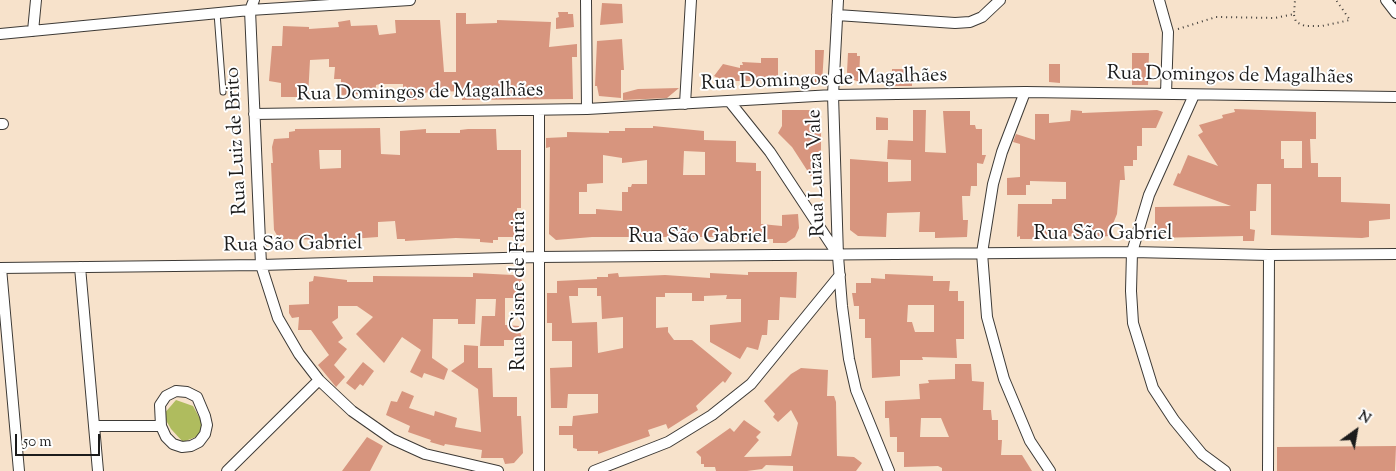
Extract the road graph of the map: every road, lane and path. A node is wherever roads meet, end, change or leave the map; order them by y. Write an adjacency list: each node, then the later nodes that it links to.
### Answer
1 (36, 0): 16 (street)
2 (410, 0): 11 (street)
3 (586, 0): 27 (street)
4 (691, 0): 26 (street)
5 (838, 0): 15 (street, Rua Luiza Vale)
6 (1000, 0): 15 (street)
7 (1159, 0): 17 (street)
8 (1295, 0): 14 (path)
9 (1336, 0): 14 (path)
10 (1386, 0): 12 (street)
11 (252, 5): 13 (street); 29 (street, Rua Luiz de Brito)
12 (1396, 13)
13 (217, 14): 16 (street); 19 (lane)
14 (1294, 14): 17 (path)
15 (837, 15): 22 (street, Rua Luiza Vale)
16 (33, 31): 18 (street)
17 (1168, 32): 21 (street)
18 (0, 34)
19 (223, 92)
20 (1025, 92): 21 (street, Rua Domingos de Magalhães); 22 (street, Rua Domingos de Magalhães); 31 (street)
21 (1166, 94): 23 (street, Rua Domingos de Magalhães)
22 (833, 95): 25 (street, Rua Domingos de Magalhães); 35 (street, Rua Luiza Vale)
23 (1194, 96): 24 (street, Rua Domingos de Magalhães); 30 (street)
24 (1396, 97)
25 (730, 102): 26 (street, Rua Domingos de Magalhães); 35 (street)
26 (685, 104): 27 (street, Rua Domingos de Magalhães)
27 (587, 109): 28 (street, Rua Domingos de Magalhães)
28 (539, 110): 29 (street, Rua Domingos de Magalhães); 34 (street, Rua Cisne de Faria)
29 (254, 114): 36 (street, Rua Luiz de Brito)
30 (1132, 252): 31 (street, Rua São Gabriel); 33 (street, Rua São Gabriel); 51 (street)
31 (982, 253): 35 (street, Rua São Gabriel); 50 (street)
32 (1396, 254): 33 (street, Rua São Gabriel)
33 (1269, 255): 52 (street)
34 (538, 256): 35 (street, Rua São Gabriel); 36 (street, Rua São Gabriel); 47 (street, Rua Cisne de Faria)
35 (838, 256): 39 (street, Rua Luiza Vale)
36 (261, 265): 37 (street, Rua São Gabriel); 40 (street, Rua Luiz de Brito)
37 (80, 266): 38 (street, Rua São Gabriel); 41 (street)
38 (0, 268): 43 (street)
39 (840, 275): 48 (street); 49 (street, Rua Luiza Vale)
40 (319, 380): 45 (street); 46 (street, Rua Luiz de Brito)
41 (94, 426): 42 (street); 44 (street)
42 (161, 426): 42 (street)
43 (19, 471)
44 (98, 471)
45 (227, 471)
46 (498, 471)
47 (539, 471)
48 (594, 471)
49 (889, 471)
50 (1050, 471)
51 (1225, 471)
52 (1268, 471)

